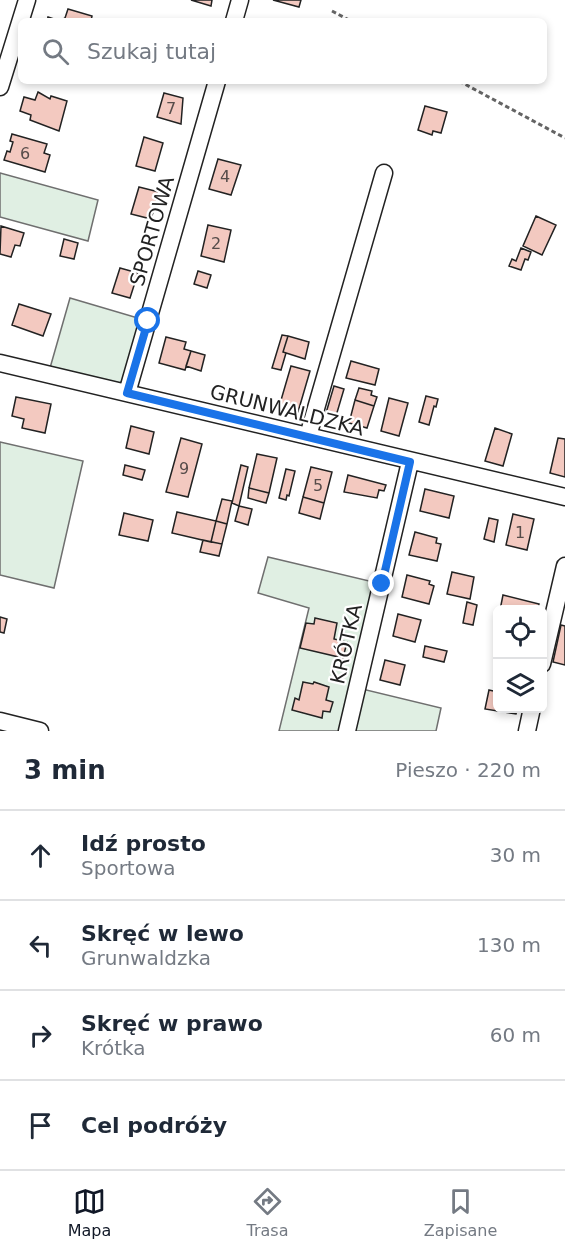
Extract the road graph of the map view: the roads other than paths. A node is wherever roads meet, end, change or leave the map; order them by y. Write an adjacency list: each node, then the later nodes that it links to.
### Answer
1 (27, 0): 3 (street)
2 (240, 0): 4 (street)
3 (21, 18)
4 (235, 18)
5 (18, 29): 7 (street)
6 (216, 84): 10 (street, SPORTOWA)
7 (0, 87)
8 (384, 173): 11 (street)
9 (0, 363): 10 (street, GRUNWALDZKA)
10 (127, 393): 11 (street, GRUNWALDZKA)
11 (308, 436): 12 (street, GRUNWALDZKA)
12 (410, 462): 13 (street, GRUNWALDZKA); 19 (street, KRÓTKA)
13 (565, 497)
14 (565, 566): 15 (street)
15 (544, 659)
16 (531, 713): 20 (street)
17 (0, 721): 18 (street)
18 (40, 731)
19 (347, 731)
20 (527, 731)

